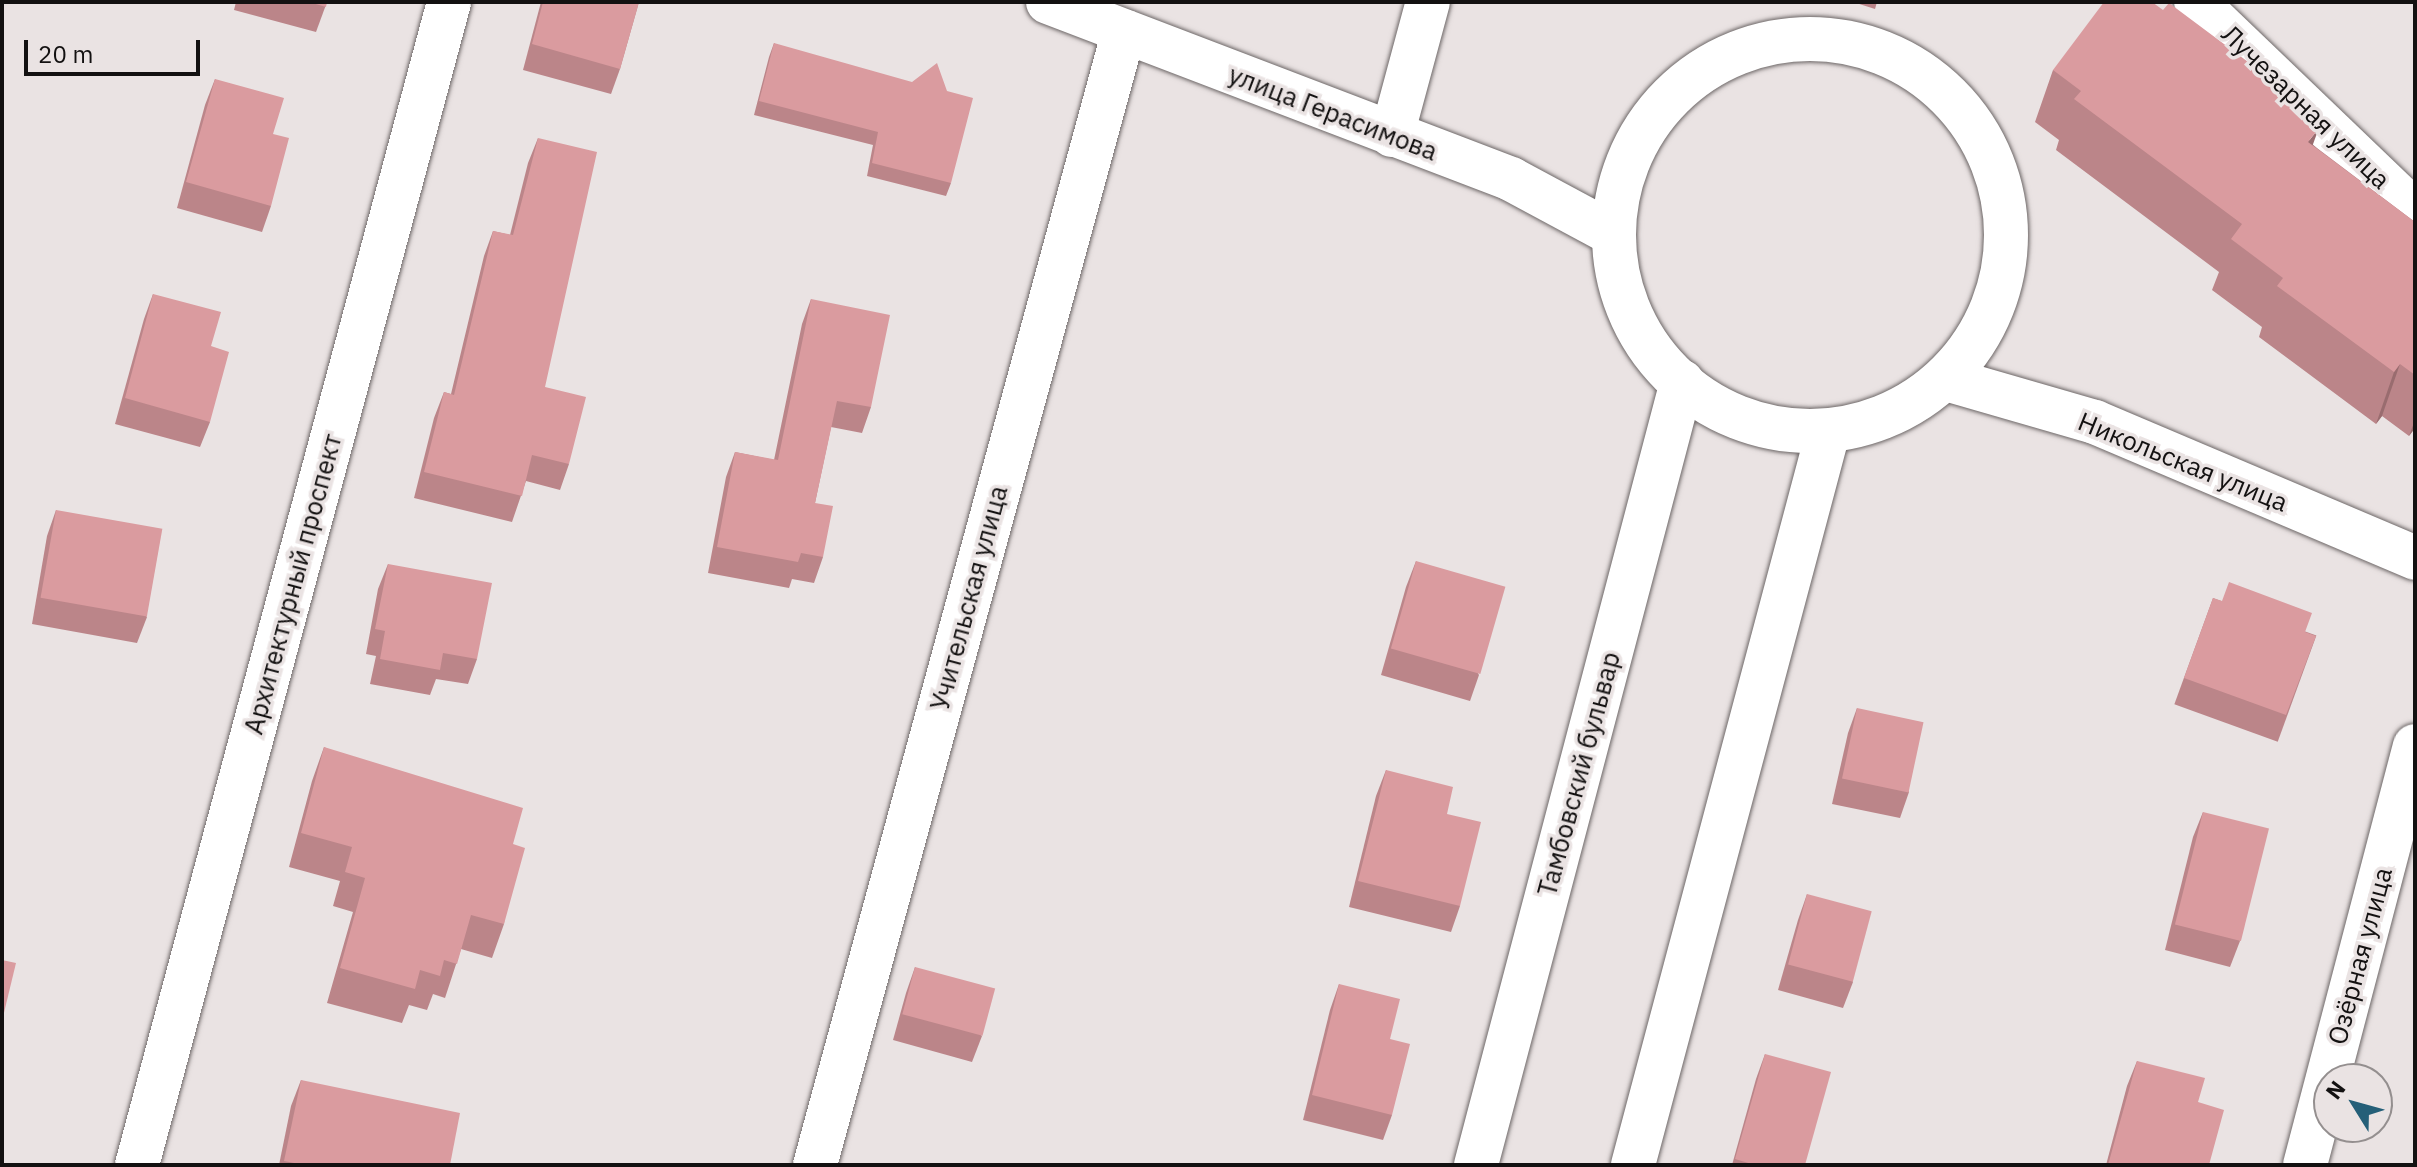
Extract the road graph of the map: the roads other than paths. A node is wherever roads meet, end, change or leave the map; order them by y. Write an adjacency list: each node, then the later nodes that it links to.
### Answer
1 (449, 2): 14 (street, Архитектурный проспект)
2 (1048, 2): 5 (street, улица Герасимова)
3 (1428, 2): 6 (street)
4 (2196, 2): 7 (street, Лучезарная улица)
5 (1124, 31): 6 (street, улица Герасимова); 15 (street, Учительская улица)
6 (1392, 135): 8 (street, улица Герасимова)
7 (2415, 212)
8 (1613, 234): 9 (street); 10 (street)
9 (1946, 379): 11 (street); 12 (street, Никольская улица)
10 (1682, 382): 11 (street); 16 (street, Тамбовский бульвар)
11 (1828, 432): 17 (street)
12 (2415, 557)
13 (2415, 746): 18 (street, Озёрная улица)
14 (137, 1165)
15 (815, 1165)
16 (1476, 1165)
17 (1633, 1165)
18 (2305, 1165)

